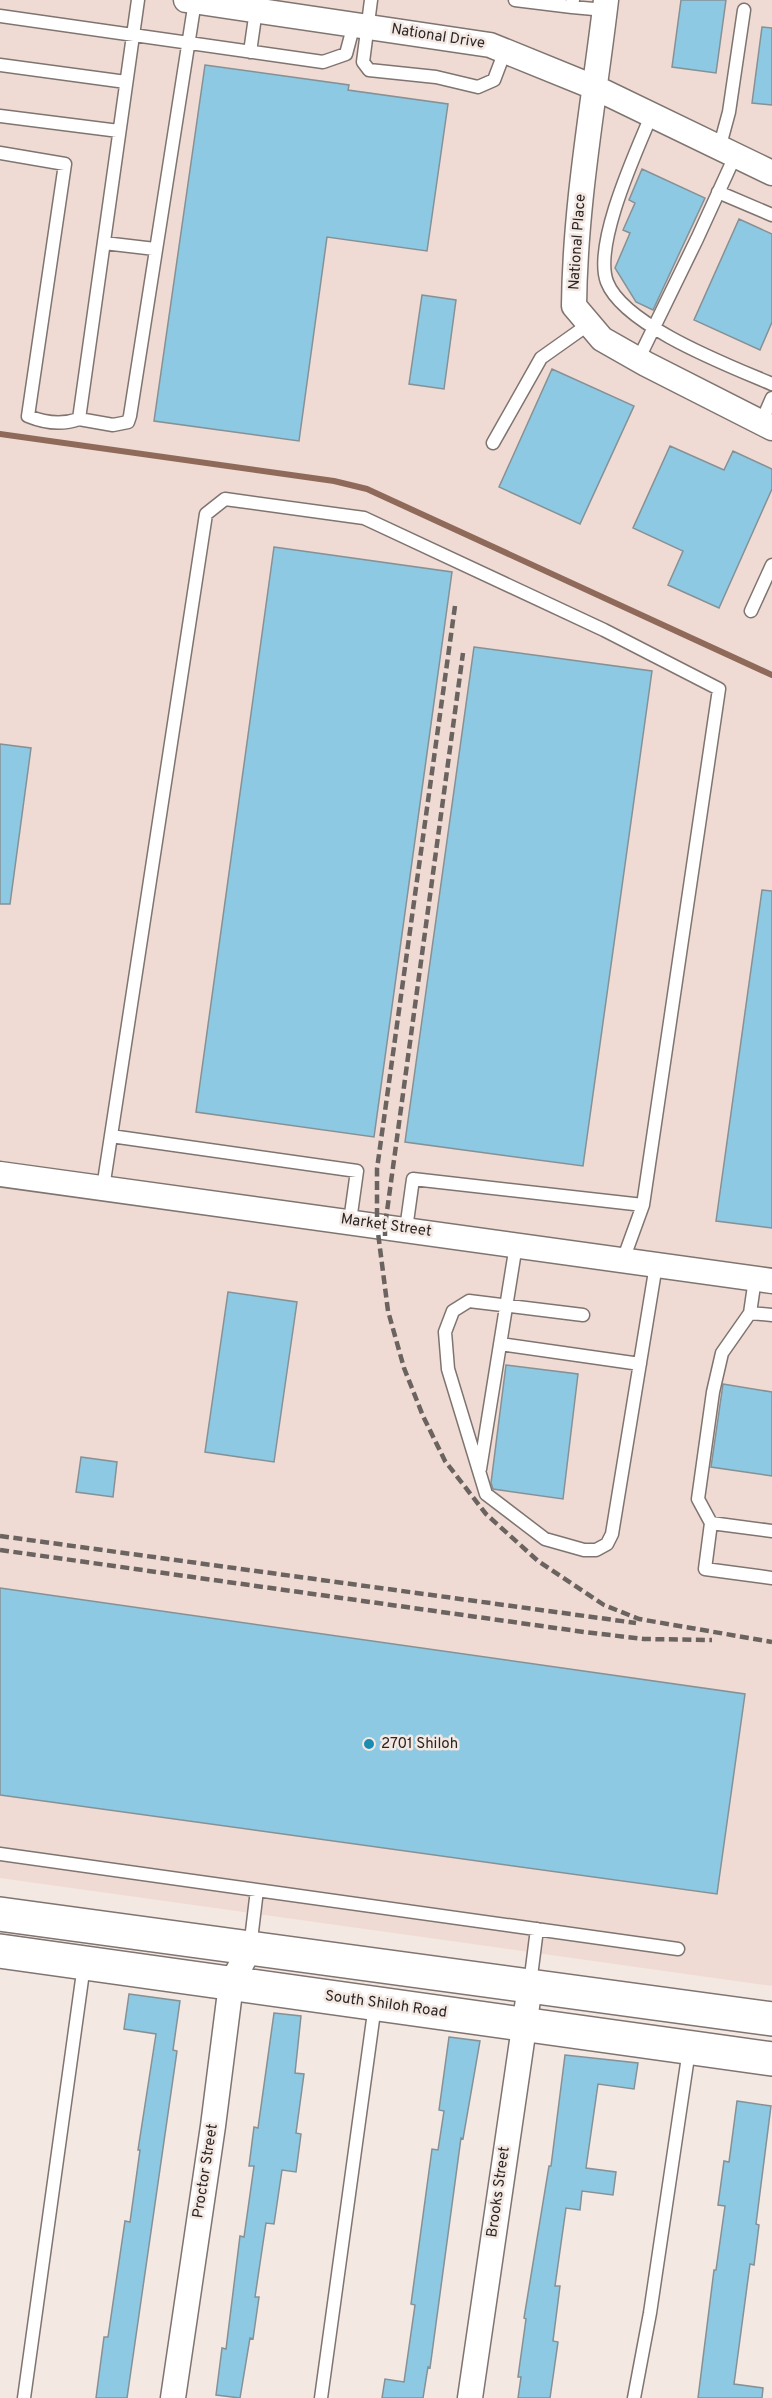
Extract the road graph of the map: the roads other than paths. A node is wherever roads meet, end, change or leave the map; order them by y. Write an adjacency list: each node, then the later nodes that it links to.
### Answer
1 (138, 0): 11 (lane)
2 (371, 0): 10 (lane)
3 (515, 0): 5 (lane)
4 (190, 1): 7 (street, National Drive); 12 (lane)
5 (572, 3): 6 (lane)
6 (605, 5): 17 (street, National Place)
7 (256, 10): 10 (street, National Drive); 14 (lane)
8 (744, 10): 22 (lane)
9 (0, 16): 11 (lane)
10 (346, 18): 13 (street, National Drive); 13 (lane); 14 (lane)
11 (133, 35): 12 (lane); 16 (lane)
12 (188, 44): 14 (lane); 27 (lane)
13 (505, 51): 17 (street, National Drive)
14 (250, 52)
15 (0, 65): 16 (lane)
16 (126, 82): 20 (lane)
17 (596, 88): 19 (street, National Drive); 28 (street, National Place)
18 (0, 116): 20 (lane)
19 (651, 116): 22 (street, National Drive); 29 (lane)
20 (119, 131): 26 (lane)
21 (0, 153): 33 (lane)
22 (727, 153): 23 (street, National Drive); 24 (lane)
23 (772, 173)
24 (718, 192): 25 (lane); 29 (lane)
25 (772, 215)
26 (104, 243): 27 (lane); 33 (lane)
27 (155, 249): 33 (lane)
28 (589, 324): 30 (street, National Place); 35 (lane)
29 (655, 329): 30 (lane); 31 (lane)
30 (638, 360): 34 (street, National Place)
31 (772, 384)
32 (772, 398): 34 (lane)
33 (79, 418)
34 (767, 426)
35 (493, 443)
36 (772, 565): 37 (lane)
37 (751, 611)
38 (111, 1136): 40 (lane); 41 (lane); 42 (lane)
39 (0, 1174): 40 (street, Market Street)
40 (103, 1188): 42 (street, Market Street)
41 (643, 1205): 43 (lane); 45 (lane)
42 (350, 1221): 43 (street, Market Street)
43 (406, 1229): 44 (street, Market Street)
44 (516, 1245): 45 (street, Market Street); 48 (lane)
45 (623, 1260): 46 (street, Market Street)
46 (656, 1265): 47 (street, Market Street); 53 (lane)
47 (764, 1280): 49 (lane)
48 (507, 1305): 51 (lane); 52 (lane); 54 (lane)
49 (750, 1312): 50 (lane); 55 (lane)
50 (772, 1315)
51 (582, 1316)
52 (500, 1344): 53 (lane); 54 (lane)
53 (640, 1364): 54 (lane)
54 (479, 1472)
55 (711, 1523): 56 (lane); 57 (lane)
56 (772, 1531)
57 (772, 1578)
58 (0, 1854): 59 (lane)
59 (257, 1890): 61 (lane); 62 (lane)
60 (0, 1914): 62 (main road)
61 (537, 1929): 63 (lane); 67 (lane)
62 (250, 1948): 66 (street, Proctor Street); 67 (main road)
63 (678, 1949)
64 (0, 1951): 65 (main road, South Shiloh Road)
65 (85, 1963): 66 (main road, South Shiloh Road); 73 (lane)
66 (231, 1984): 68 (main road, South Shiloh Road); 74 (street, Proctor Street)
67 (530, 1986): 69 (main road); 70 (street, Brooks Street)
68 (375, 2004): 70 (main road, South Shiloh Road); 75 (lane)
69 (772, 2019)
70 (525, 2024): 71 (main road, South Shiloh Road); 76 (street, Brooks Street)
71 (690, 2047): 72 (main road, South Shiloh Road); 77 (lane)
72 (772, 2059)
73 (24, 2398)
74 (173, 2398)
75 (321, 2398)
76 (470, 2398)
77 (634, 2398)

